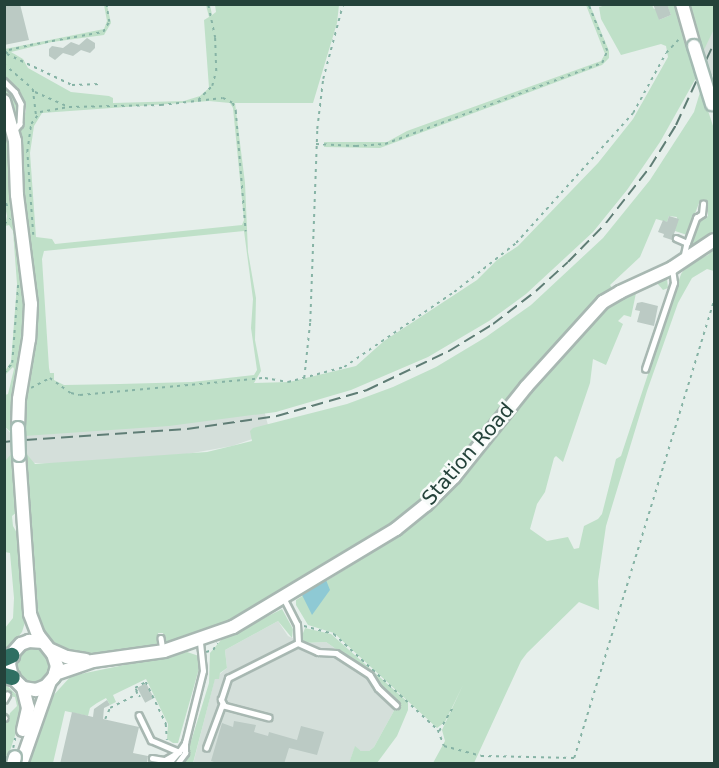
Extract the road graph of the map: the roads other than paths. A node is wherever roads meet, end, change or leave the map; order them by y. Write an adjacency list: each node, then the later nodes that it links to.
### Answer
1 (681, 4): 4 (main road, bridge)
2 (4, 81): 5 (lane)
3 (4, 101): 5 (main road)
4 (713, 110)
5 (14, 131): 14 (main road, bridge)
6 (703, 204): 9 (lane)
7 (676, 238): 9 (lane)
8 (714, 240): 10 (main road, Station Road)
9 (687, 243): 10 (lane)
10 (686, 260): 11 (main road, Station Road)
11 (672, 268): 12 (lane); 13 (main road, Station Road)
12 (645, 369)
13 (284, 598): 15 (main road, Station Road); 16 (lane)
14 (30, 614): 17 (main road); 18 (main road)
15 (200, 640): 19 (main road, Station Road); 27 (lane)
16 (298, 643): 23 (lane); 24 (lane)
17 (47, 646): 18 (main road); 19 (main road, Station Road); 21 (main road)
18 (12, 652): 20 (main road)
19 (93, 661): 21 (main road, Station Road)
20 (8, 676): 22 (main road)
21 (52, 679): 22 (main road); 31 (main road)
22 (23, 688): 31 (main road)
23 (222, 705): 26 (lane); 28 (lane)
24 (396, 705)
25 (139, 716): 29 (lane)
26 (269, 718)
27 (185, 743): 29 (lane); 33 (lane)
28 (206, 748)
29 (179, 752): 30 (lane); 32 (lane)
30 (152, 758)
31 (18, 761)
32 (169, 764)
33 (177, 764)

